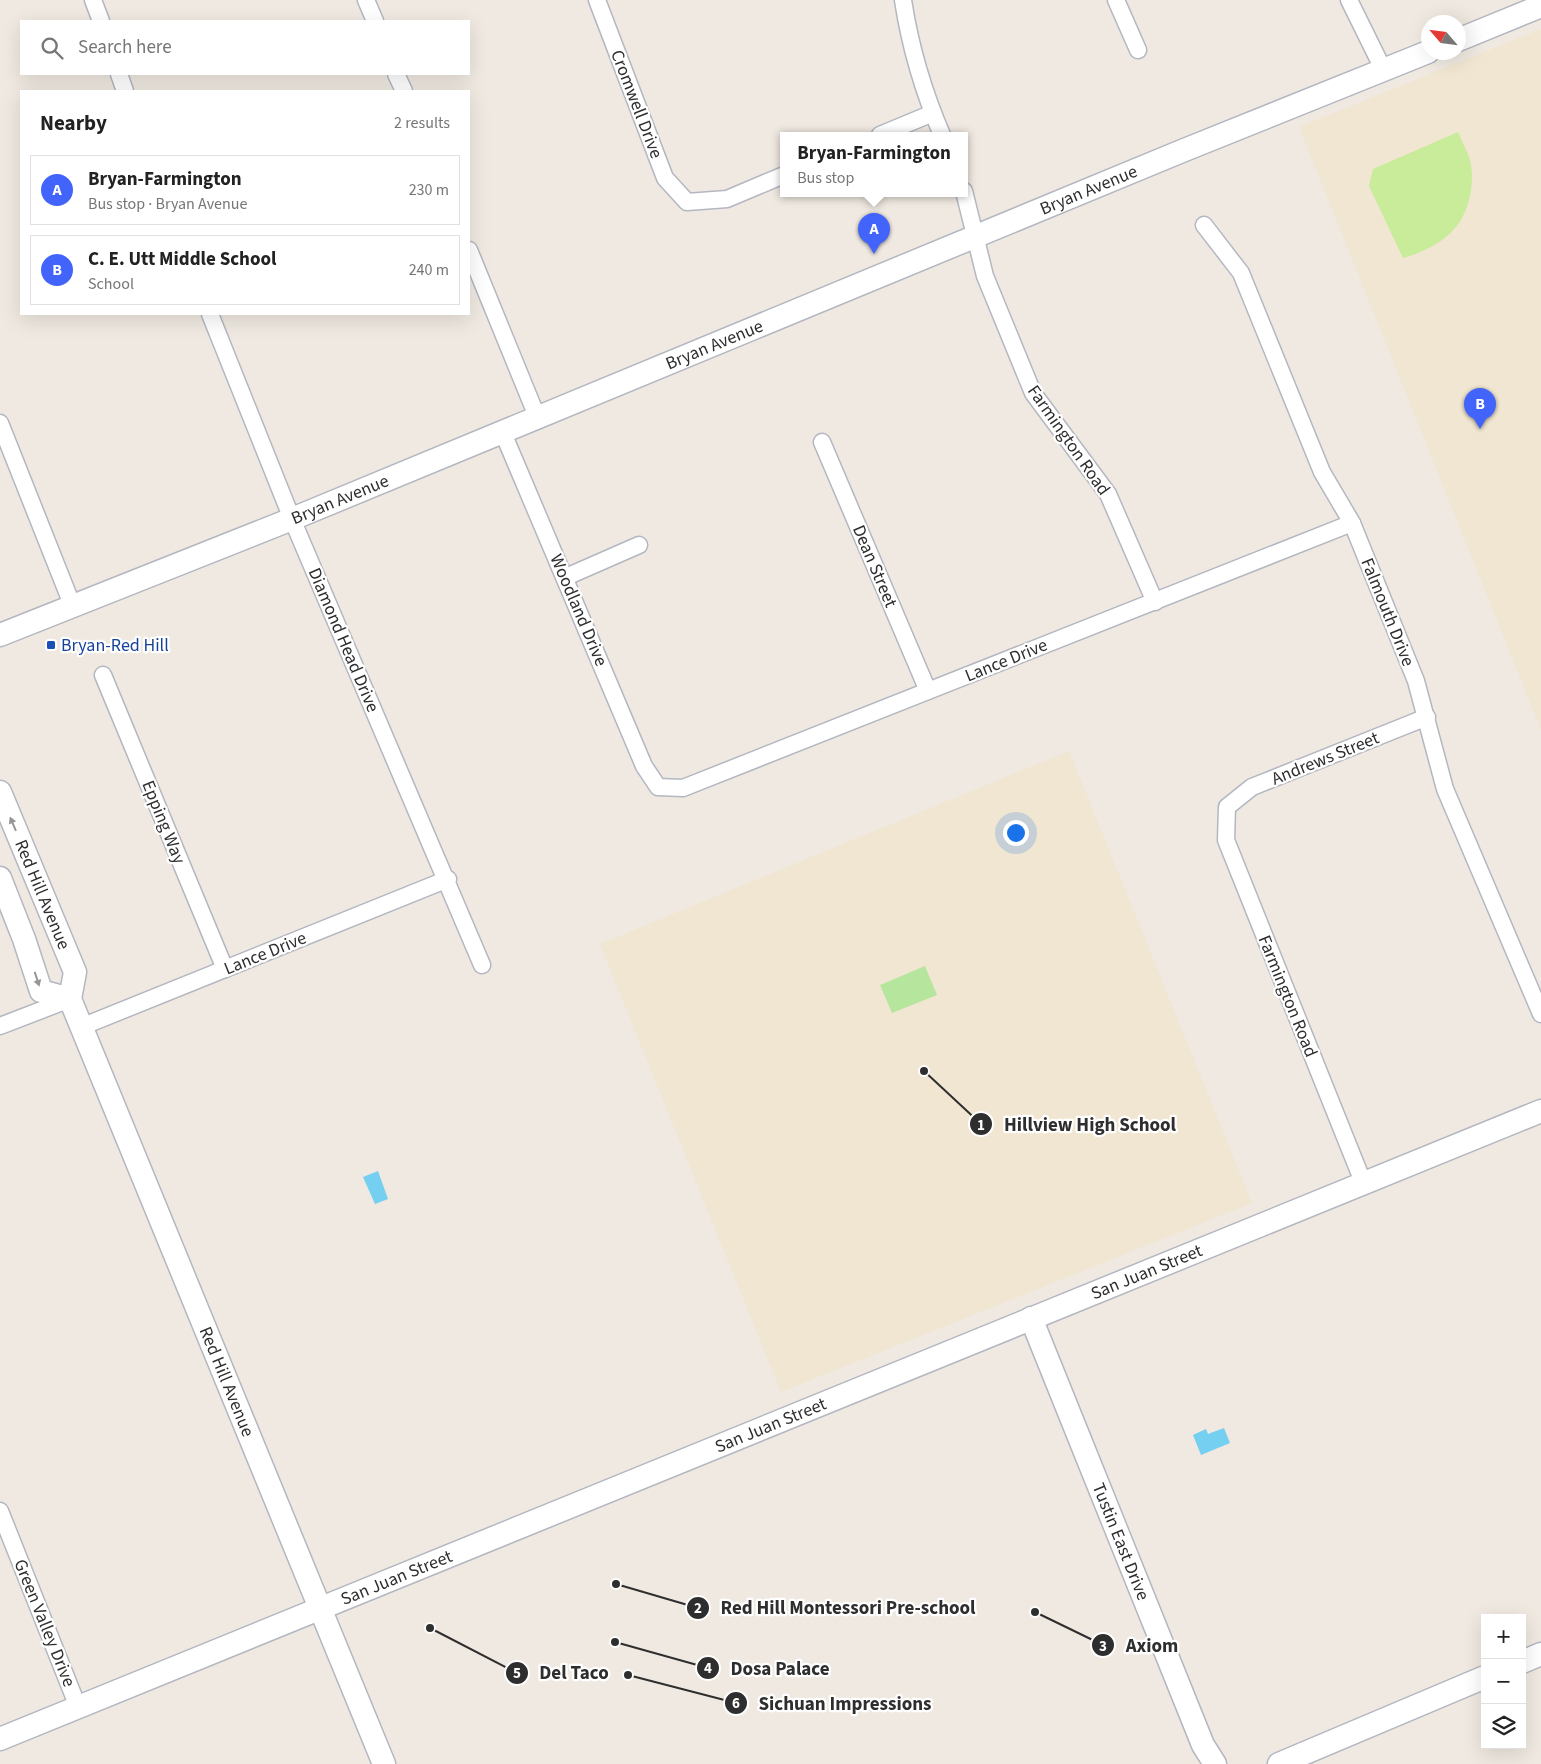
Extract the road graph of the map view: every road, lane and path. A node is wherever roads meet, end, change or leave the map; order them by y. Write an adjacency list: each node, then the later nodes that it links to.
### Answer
1 (93, 0): 8 (street)
2 (366, 0): 9 (street)
3 (598, 0): 21 (street, Cromwell Drive)
4 (903, 0): 18 (street)
5 (1116, 0): 11 (street)
6 (1349, 0): 13 (street)
7 (1541, 6): 10 (main road)
8 (101, 20)
9 (375, 20)
10 (1466, 37)
11 (1138, 50)
12 (1421, 55): 13 (main road, Bryan Avenue)
13 (1384, 71): 24 (main road, Bryan Avenue)
14 (119, 75): 16 (street)
15 (396, 75): 17 (street)
16 (124, 90)
17 (404, 90)
18 (933, 114): 19 (street); 20 (street)
19 (888, 132)
20 (941, 132)
21 (780, 178)
22 (965, 197): 24 (street, Farmington Road)
23 (1204, 225): 32 (street, Falmouth Drive)
24 (975, 236): 27 (main road, Bryan Avenue); 35 (street, Farmington Road)
25 (470, 252): 27 (street)
26 (210, 315): 31 (street, Diamond Head Drive)
27 (538, 419): 29 (main road, Bryan Avenue)
28 (0, 424): 36 (street)
29 (503, 433): 31 (main road, Bryan Avenue); 34 (street, Woodland Drive)
30 (822, 442): 39 (street, Dean Street)
31 (292, 519): 36 (main road, Bryan Avenue); 45 (street, Diamond Head Drive)
32 (1352, 524): 35 (street, Lance Drive); 40 (street, Falmouth Drive)
33 (639, 546): 34 (street)
34 (566, 577): 41 (street, Woodland Drive)
35 (1155, 602): 39 (street, Lance Drive)
36 (73, 607): 37 (main road, Bryan Avenue)
37 (0, 635)
38 (103, 675): 47 (street, Epping Way)
39 (928, 691): 41 (street, Lance Drive)
40 (1427, 717): 43 (street, Andrews Street); 49 (street, Falmouth Drive)
41 (658, 787)
42 (0, 792): 48 (main road, Red Hill Avenue, one-way to 42)
43 (1227, 807): 53 (street, Farmington Road)
44 (0, 878): 48 (main road, Red Hill Avenue, one-way to 48)
45 (448, 879): 46 (street, Diamond Head Drive); 47 (street, Lance Drive)
46 (482, 965)
47 (225, 969): 51 (street, Lance Drive)
48 (70, 999): 50 (street); 51 (main road, Red Hill Avenue)
49 (1541, 1014)
50 (0, 1026)
51 (82, 1027): 56 (main road, Red Hill Avenue)
52 (1541, 1111): 53 (main road, San Juan Street)
53 (1363, 1182): 54 (main road, San Juan Street)
54 (1032, 1318): 56 (main road, San Juan Street); 63 (main road, Tustin East Drive)
55 (0, 1511): 60 (street, Green Valley Drive)
56 (319, 1608): 60 (main road, San Juan Street); 62 (main road, Red Hill Avenue)
57 (1541, 1654): 58 (main road)
58 (1526, 1660)
59 (1481, 1679): 64 (main road)
60 (78, 1707): 61 (main road, San Juan Street)
61 (0, 1739)
62 (384, 1764)
63 (1215, 1764)
64 (1279, 1764)

